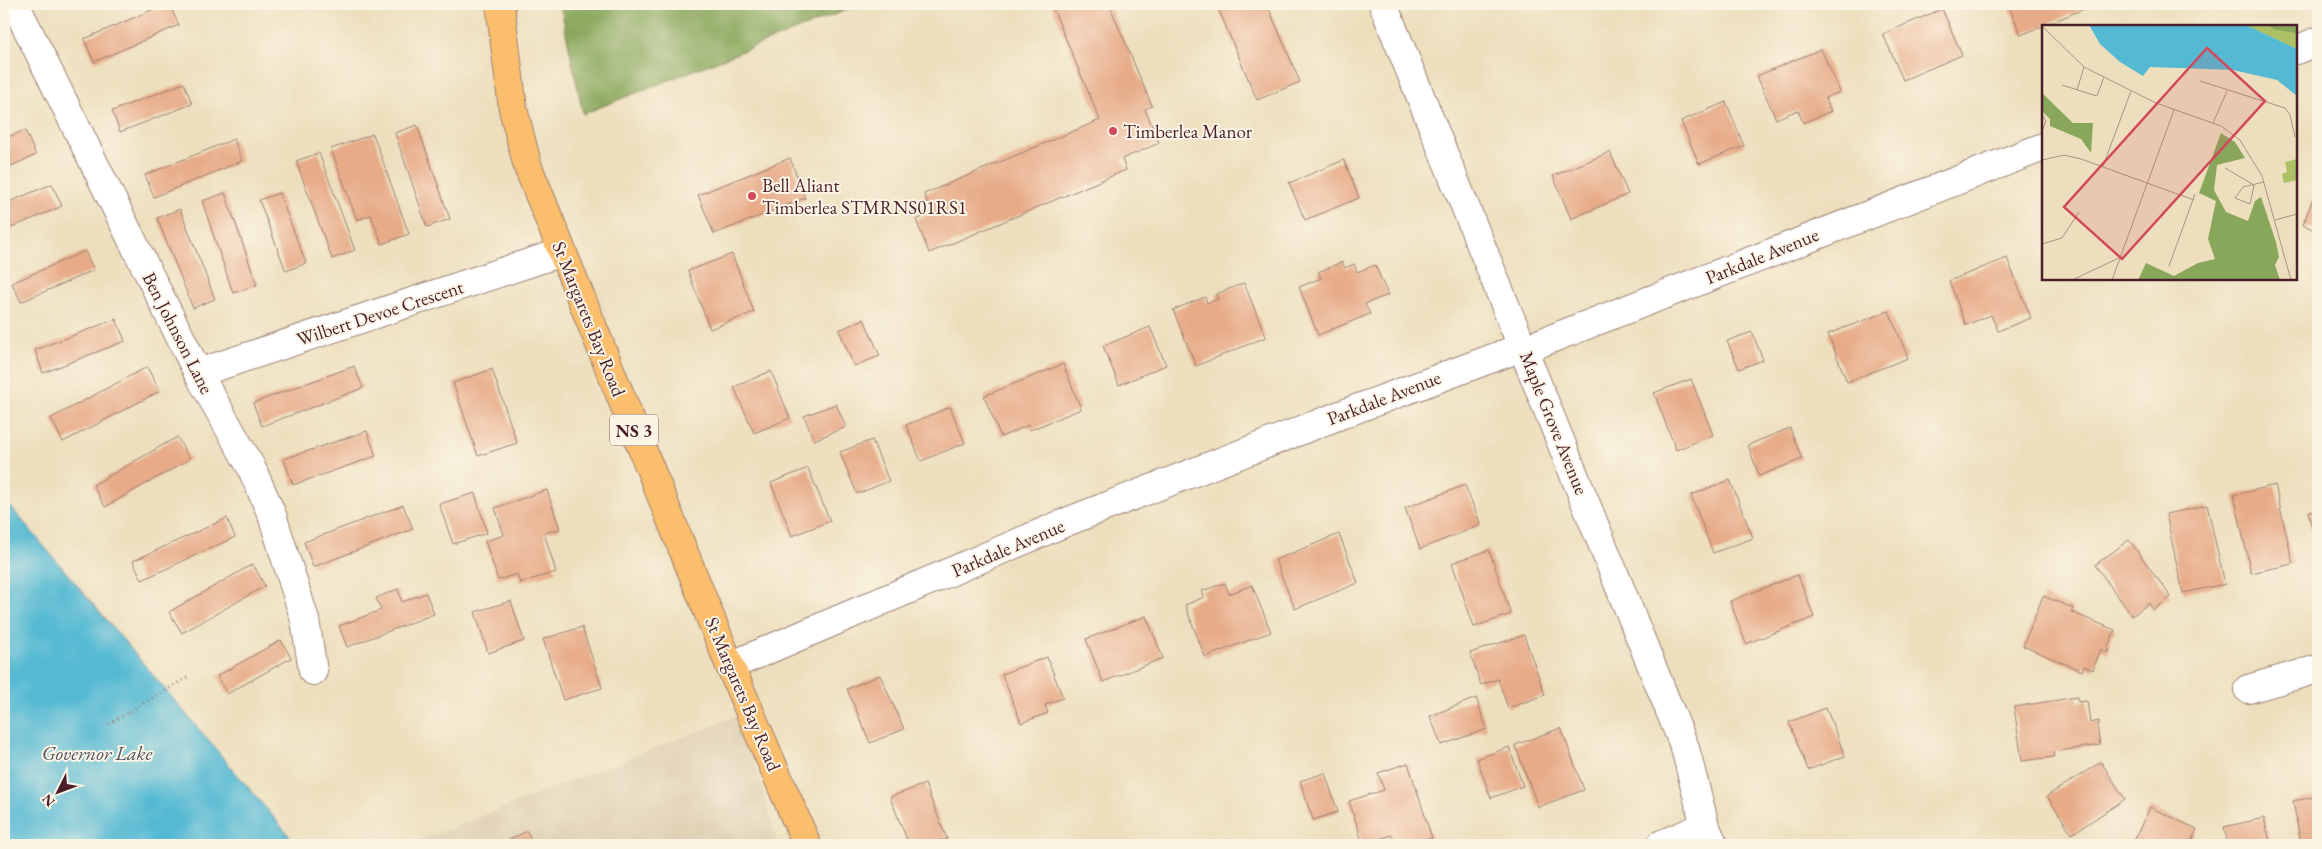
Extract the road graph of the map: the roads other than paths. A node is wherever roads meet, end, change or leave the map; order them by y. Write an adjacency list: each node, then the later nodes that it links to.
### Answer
1 (15, 4): 9 (street, Ben Johnson Lane)
2 (500, 4): 7 (main road, St Margarets Bay Road / NS 3)
3 (1383, 4): 8 (street, Maple Grove Avenue)
4 (2318, 41): 5 (street)
5 (2297, 50)
6 (2042, 147): 8 (street, Parkdale Avenue)
7 (562, 252): 9 (street, Wilbert Devoe Crescent); 10 (main road, St Margarets Bay Road / NS 3)
8 (1525, 350): 10 (street, Parkdale Avenue); 14 (street, Maple Grove Avenue)
9 (198, 373): 12 (street, Ben Johnson Lane)
10 (730, 666): 15 (main road, St Margarets Bay Road / NS 3)
11 (2318, 669): 13 (street)
12 (313, 671)
13 (2248, 689)
14 (1710, 836): 16 (street)
15 (807, 845)
16 (1660, 845)

